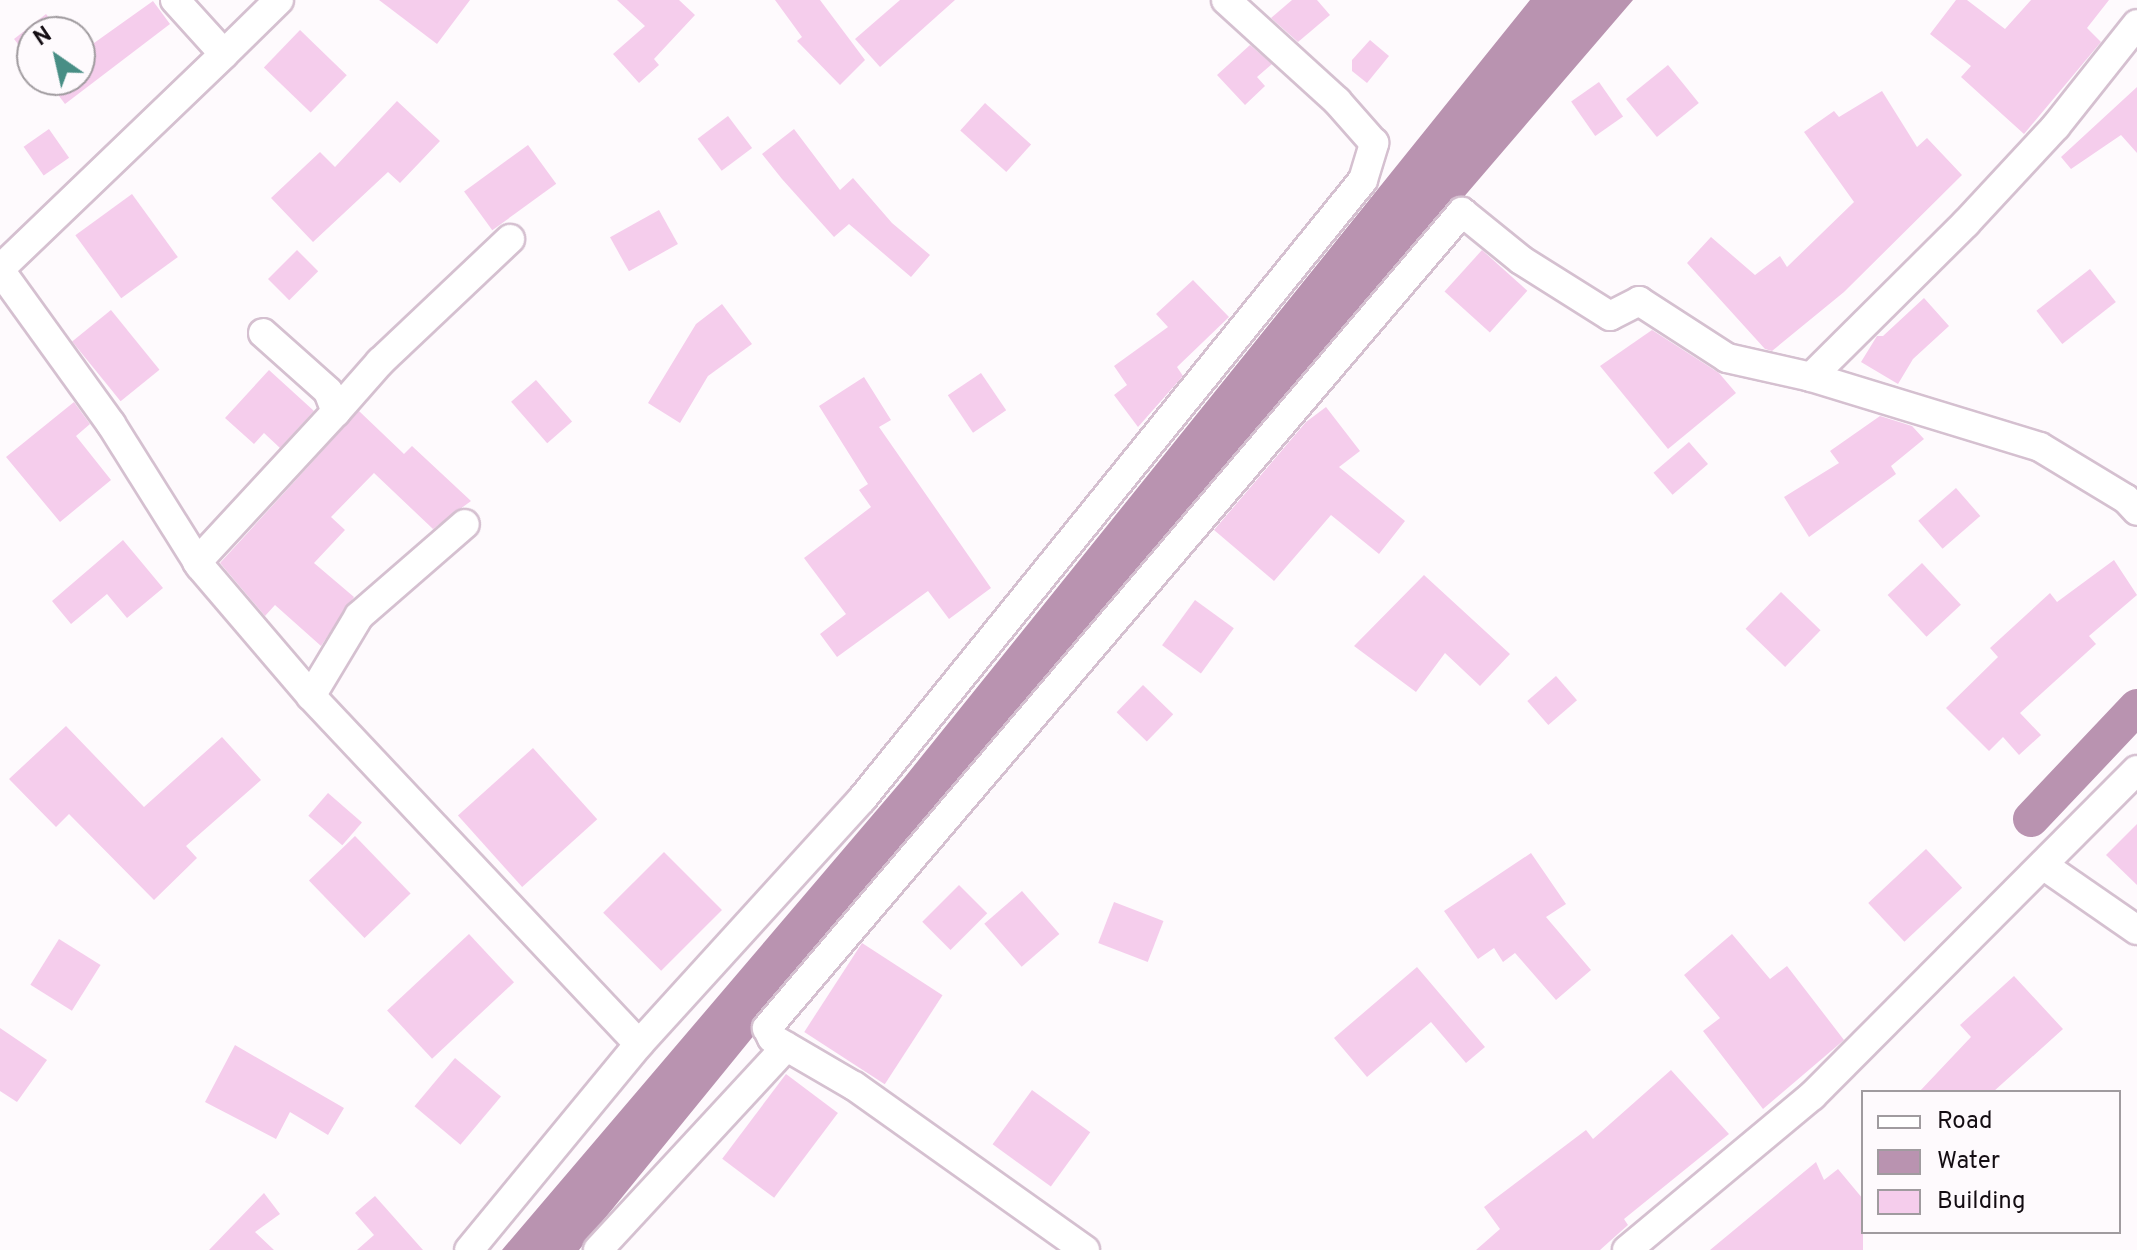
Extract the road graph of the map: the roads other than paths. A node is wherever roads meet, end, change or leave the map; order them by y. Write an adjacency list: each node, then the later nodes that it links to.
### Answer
1 (175, 0): 5 (street)
2 (279, 0): 5 (street)
3 (1226, 0): 19 (street)
4 (2137, 24): 6 (street)
5 (224, 54): 8 (street)
6 (2127, 58): 10 (street)
7 (510, 239): 11 (street)
8 (2, 262): 14 (street)
9 (263, 333): 11 (street)
10 (1811, 377): 12 (street); 20 (street)
11 (336, 412): 14 (street)
12 (2137, 511)
13 (465, 524): 15 (street)
14 (197, 562): 15 (street)
15 (311, 696): 19 (street)
16 (2137, 770): 17 (street)
17 (2043, 865): 18 (street); 24 (street)
18 (2137, 930)
19 (639, 1044): 21 (street)
20 (786, 1047): 22 (street); 23 (street)
21 (469, 1250)
22 (598, 1250)
23 (1085, 1250)
24 (1627, 1250)

